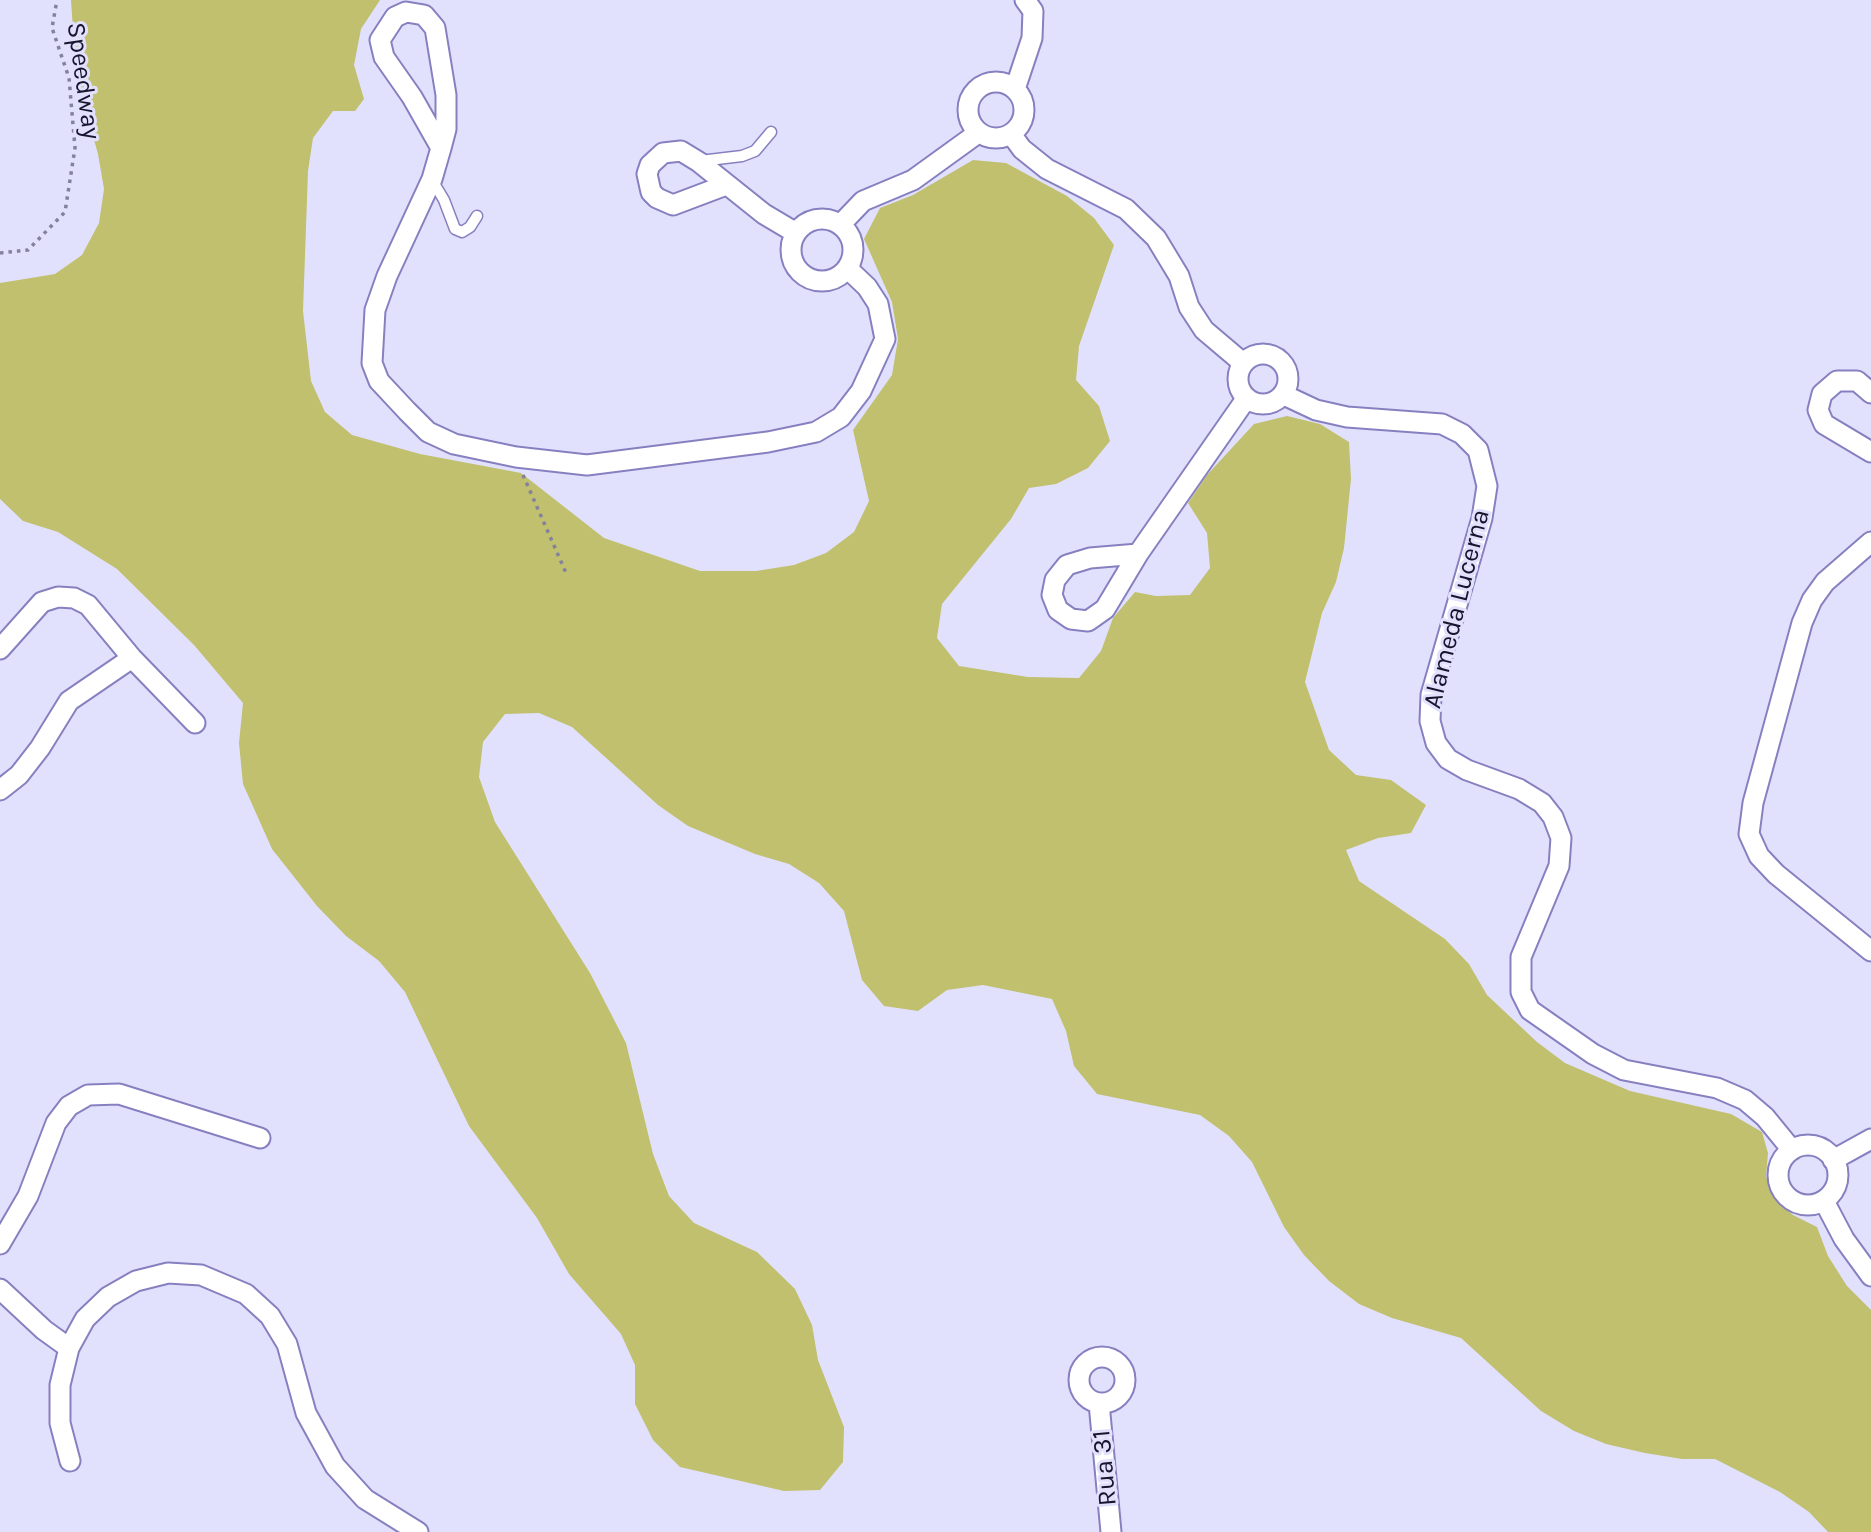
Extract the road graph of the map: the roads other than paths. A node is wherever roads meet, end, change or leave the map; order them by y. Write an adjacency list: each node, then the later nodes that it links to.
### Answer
1 (1025, 0): 2 (street)
2 (1015, 89): 4 (street); 5 (street)
3 (771, 132): 7 (lane)
4 (978, 133): 5 (street); 11 (street)
5 (1011, 134): 14 (street)
6 (441, 148): 6 (street); 8 (street)
7 (699, 162): 9 (street); 9 (street)
8 (432, 179): 10 (lane); 13 (street)
9 (726, 185): 12 (street)
10 (477, 216)
11 (840, 225): 12 (street); 13 (street)
12 (796, 233): 13 (street)
13 (847, 268)
14 (1242, 363): 16 (street); 17 (street)
15 (1871, 393): 18 (street)
16 (1284, 395): 17 (street); 28 (street, Alameda Lucerna)
17 (1246, 399): 20 (street)
18 (1871, 452)
19 (1871, 542): 25 (street)
20 (1138, 554)
21 (0, 649): 22 (street)
22 (132, 658): 23 (street); 24 (street)
23 (195, 723)
24 (0, 790)
25 (1871, 951)
26 (260, 1138): 31 (street)
27 (1871, 1139): 29 (street)
28 (1792, 1150): 29 (street); 30 (street)
29 (1833, 1160): 30 (street)
30 (1824, 1201): 32 (street)
31 (0, 1244)
32 (1871, 1276)
33 (0, 1289): 34 (street)
34 (69, 1348): 36 (street); 37 (street)
35 (1099, 1403): 38 (street, Rua 31)
36 (70, 1461)
37 (418, 1532)
38 (1111, 1532)

